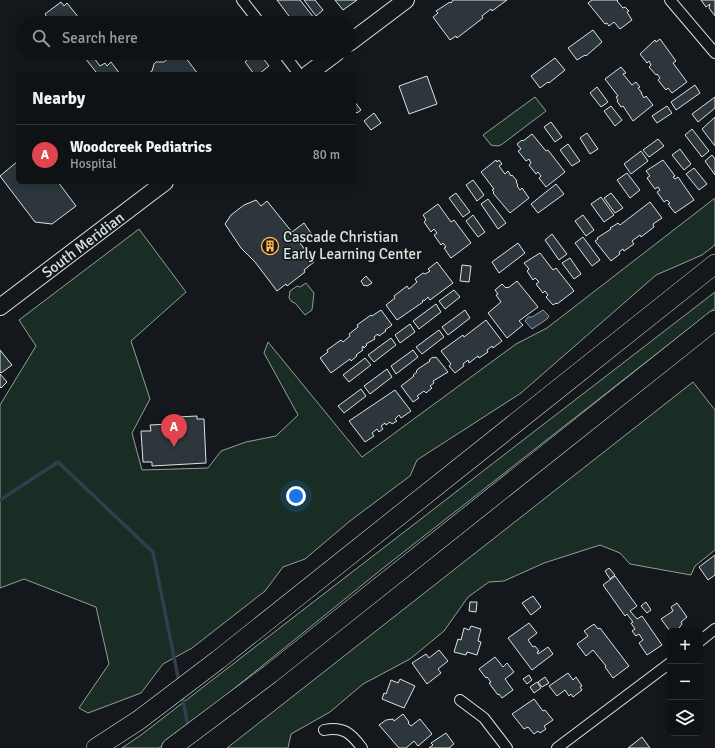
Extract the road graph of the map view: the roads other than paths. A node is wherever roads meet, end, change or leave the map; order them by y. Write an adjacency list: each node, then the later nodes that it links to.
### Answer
1 (242, 0): 4 (street)
2 (406, 0): 5 (main road)
3 (670, 0): 6 (street)
4 (255, 16)
5 (356, 38)
6 (715, 53)
7 (288, 60): 9 (street)
8 (327, 60): 10 (main road)
9 (297, 72)
10 (311, 72)
11 (162, 184): 13 (main road, South Meridian)
12 (715, 264): 21 (highway)
13 (0, 308)
14 (715, 320): 18 (highway)
15 (715, 629): 16 (street)
16 (703, 639)
17 (669, 664): 26 (street)
18 (239, 698): 22 (highway); 23 (highway)
19 (460, 700): 25 (street)
20 (324, 730): 24 (street)
21 (96, 748)
22 (172, 748)
23 (187, 748)
24 (362, 748)
25 (506, 748)
26 (557, 748)

